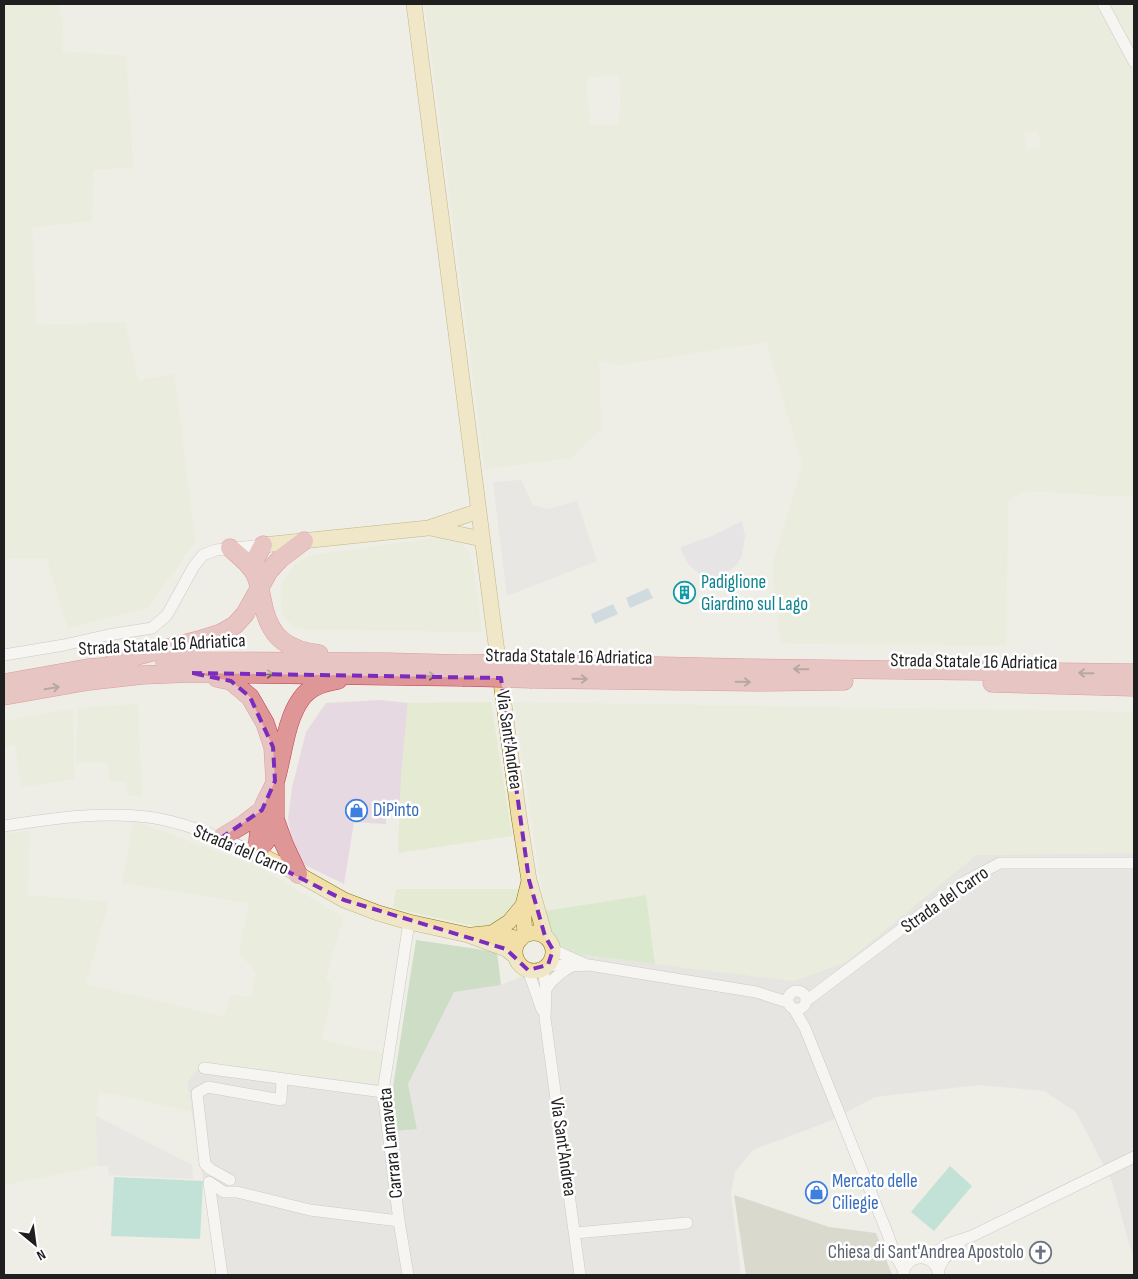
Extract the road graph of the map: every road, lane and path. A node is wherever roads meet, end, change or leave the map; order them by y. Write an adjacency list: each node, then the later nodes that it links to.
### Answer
1 (414, 4): 4 (main road, Via Sant'Andrea)
2 (1103, 4): 3 (street)
3 (1134, 62)
4 (479, 511): 5 (main road); 6 (main road, Via Sant'Andrea)
5 (428, 528): 6 (main road); 7 (main road)
6 (482, 539): 27 (main road, Via Sant'Andrea)
7 (304, 541): 8 (main road); 10 (highway)
8 (263, 545): 9 (street); 10 (highway)
9 (230, 548): 10 (highway); 11 (street)
10 (261, 576): 12 (highway); 13 (highway)
11 (4, 655)
12 (88, 668): 13 (highway, Strada Statale 16 Adriatica); 17 (highway, Strada Statale 16 Adriatica)
13 (385, 668): 14 (highway, Strada Statale 16 Adriatica, bridge); 15 (highway, Strada Statale 16 Adriatica, one-way to 13); 20 (highway)
14 (530, 671): 16 (highway, Strada Statale 16 Adriatica, one-way to 14); 18 (highway, Strada Statale 16 Adriatica, one-way to 18)
15 (192, 673): 19 (highway, Strada Statale 16 Adriatica, one-way to 15); 20 (highway)
16 (1134, 674)
17 (4, 683)
18 (1134, 687)
19 (4, 696)
20 (275, 781): 21 (highway)
21 (269, 814): 23 (highway); 24 (highway); 26 (highway)
22 (4, 826): 23 (street, Strada del Carro)
23 (221, 838): 24 (street, Strada del Carro)
24 (257, 853): 26 (main road, Strada del Carro)
25 (1134, 863): 41 (street, Strada del Carro)
26 (298, 874): 29 (main road, Strada del Carro)
27 (529, 880): 28 (main road, Via Sant'Andrea); 32 (main road, Via Sant'Andrea)
28 (523, 905): 30 (main road); 33 (main road, Via Sant'Andrea)
29 (409, 922): 31 (main road, Strada del Carro); 45 (street, Carrara Lamaveta)
30 (492, 933): 31 (main road, Strada del Carro); 33 (main road, Strada del Carro)
31 (468, 935): 35 (main road, Strada del Carro)
32 (545, 936): 33 (main road); 34 (main road, Via Sant'Andrea)
33 (523, 937): 35 (main road, Via Sant'Andrea)
34 (553, 950): 36 (street); 38 (main road, Via Sant'Andrea)
35 (516, 957): 39 (main road, Via Sant'Andrea)
36 (589, 965): 37 (street); 41 (street)
37 (572, 966): 38 (street); 40 (street)
38 (546, 967): 39 (main road); 40 (street, Via Sant'Andrea)
39 (528, 970): 42 (street, Via Sant'Andrea)
40 (546, 989): 42 (street, Via Sant'Andrea)
41 (797, 1000): 51 (street)
42 (545, 1018): 50 (street, Via Sant'Andrea)
43 (204, 1068): 44 (street)
44 (282, 1079): 45 (street); 47 (street)
45 (383, 1092): 48 (street, Carrara Lamaveta)
46 (1134, 1157): 52 (street)
47 (230, 1180)
48 (399, 1222): 56 (street); 57 (street, Carrara Lamaveta)
49 (687, 1223): 50 (street)
50 (575, 1233): 58 (street, Via Sant'Andrea)
51 (888, 1235): 53 (street); 55 (street)
52 (972, 1236): 53 (street); 54 (street)
53 (921, 1258): 54 (street); 55 (street)
54 (939, 1272)
55 (904, 1273)
56 (222, 1275)
57 (408, 1275)
58 (580, 1275)

